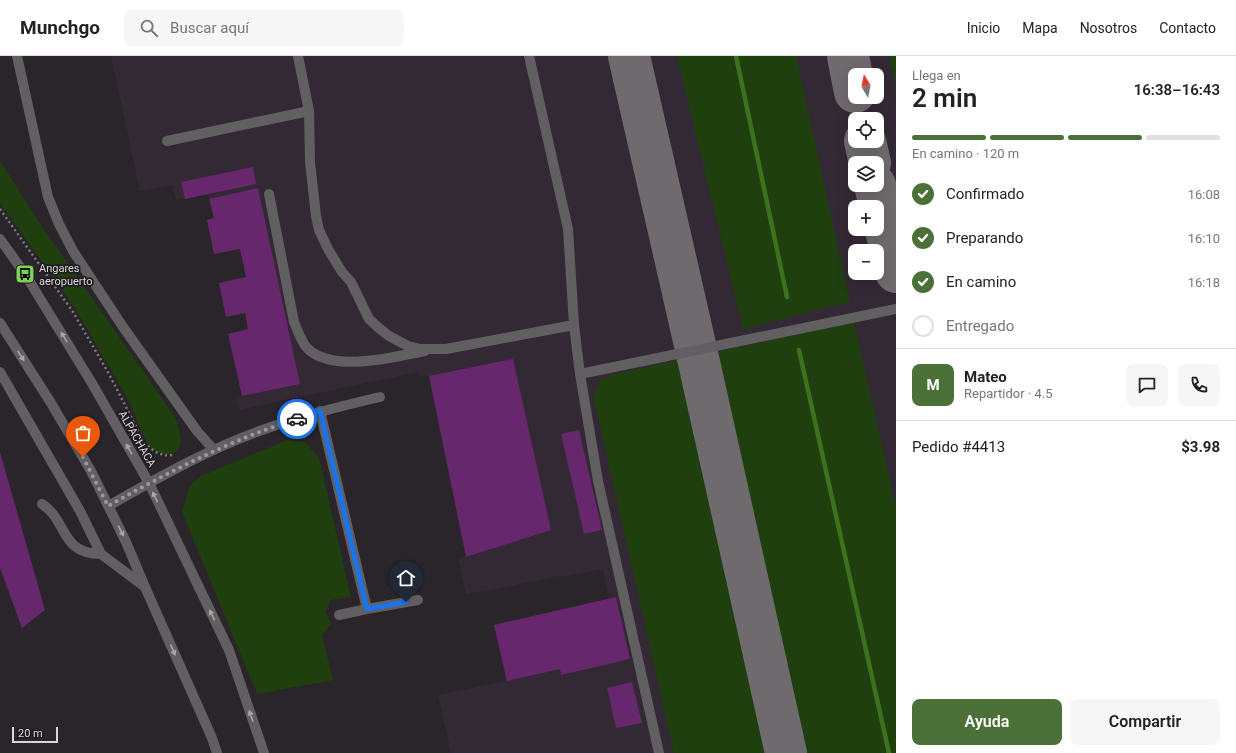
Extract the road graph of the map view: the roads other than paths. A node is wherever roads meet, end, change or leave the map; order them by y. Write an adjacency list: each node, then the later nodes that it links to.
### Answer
1 (17, 56): 16 (lane)
2 (298, 56): 4 (lane)
3 (529, 56): 10 (lane)
4 (309, 111): 5 (lane); 11 (lane)
5 (167, 141)
6 (269, 194): 11 (lane)
7 (0, 239): 17 (lane, ALPACHACA, one-way to 7)
8 (896, 309): 13 (lane)
9 (0, 323): 19 (lane, one-way to 19)
10 (574, 324): 11 (lane); 13 (lane)
11 (433, 350)
12 (0, 372): 20 (lane)
13 (580, 374): 27 (lane)
14 (380, 397): 15 (lane)
15 (320, 411): 16 (lane); 23 (lane)
16 (214, 450): 17 (lane)
17 (149, 483): 19 (lane); 26 (lane, ALPACHACA, one-way to 17)
18 (42, 504): 20 (lane)
19 (108, 506): 21 (lane, one-way to 21)
20 (101, 554): 21 (lane)
21 (145, 586): 25 (lane, one-way to 25)
22 (418, 600): 23 (lane)
23 (367, 609): 24 (lane)
24 (339, 615)
25 (217, 753)
26 (264, 753)
27 (659, 753)

